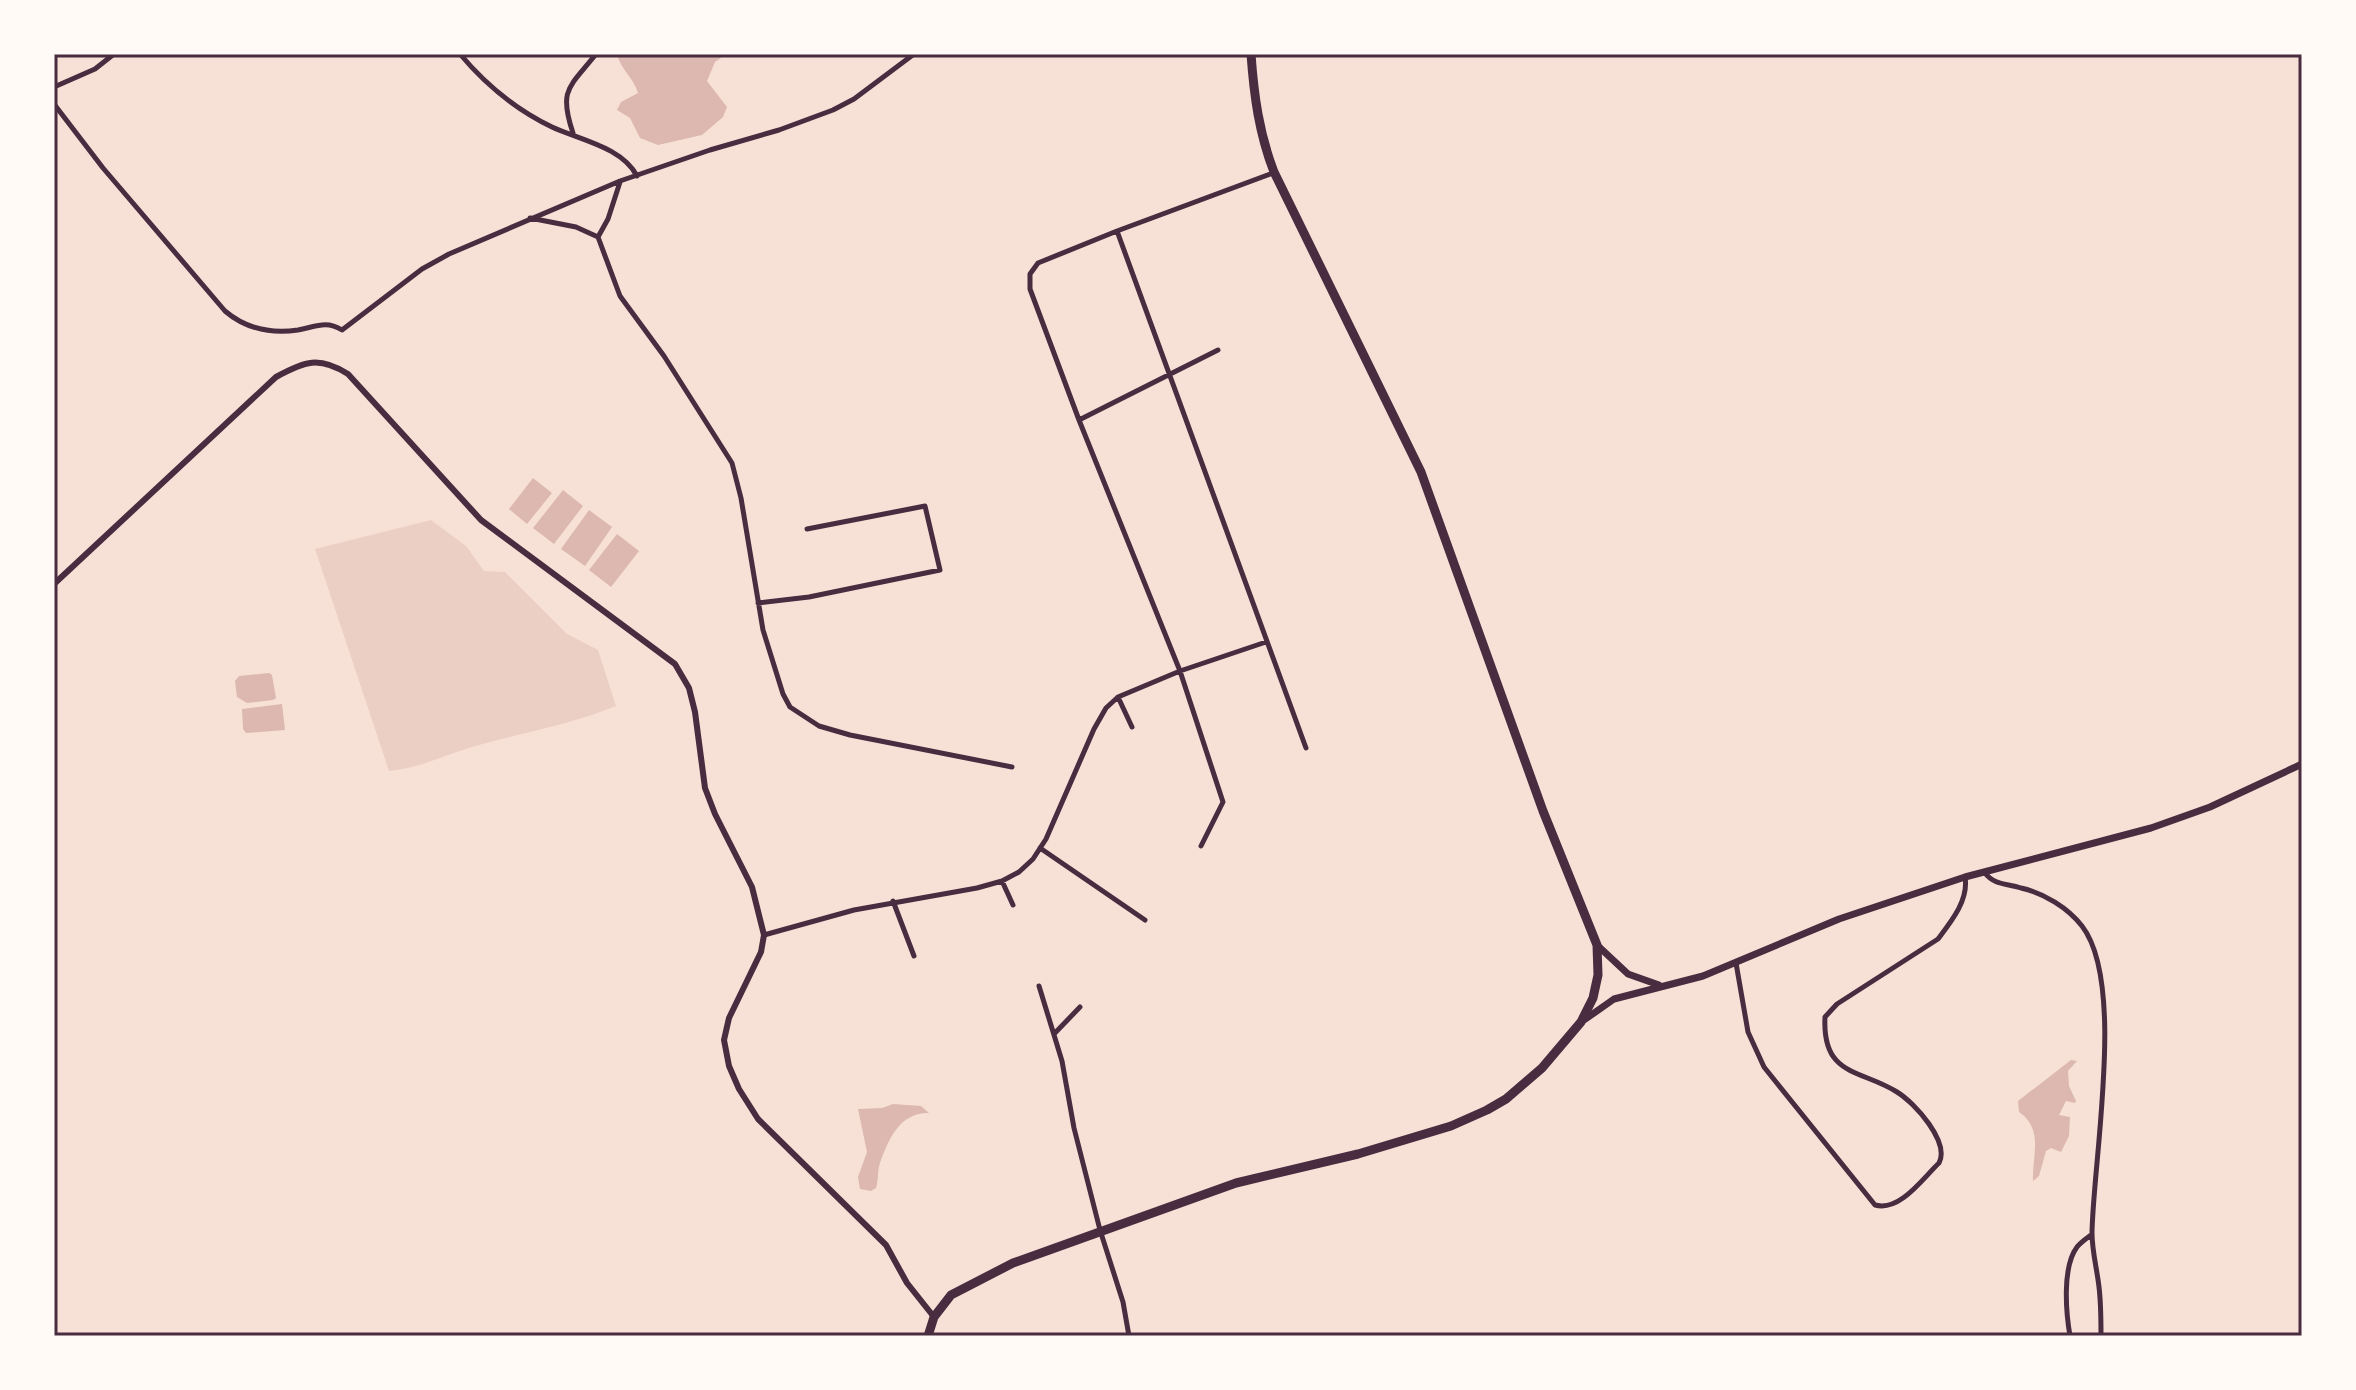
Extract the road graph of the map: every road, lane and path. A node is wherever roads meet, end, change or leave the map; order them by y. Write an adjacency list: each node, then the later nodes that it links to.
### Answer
1 (114, 54): 6 (street)
2 (460, 54): 8 (street)
3 (596, 54): 8 (street)
4 (914, 54): 10 (street)
5 (1251, 54): 9 (highway)
6 (54, 87)
7 (54, 104): 12 (street)
8 (573, 134): 10 (street)
9 (1274, 172): 13 (street); 37 (highway)
10 (637, 176): 11 (street)
11 (620, 181): 12 (street); 14 (street)
12 (529, 218): 14 (street)
13 (1117, 231): 16 (street); 17 (street)
14 (598, 237): 20 (street)
15 (1218, 350): 16 (street)
16 (1171, 374): 17 (street); 21 (street)
17 (1079, 420): 22 (street)
18 (807, 529): 20 (street)
19 (54, 584): 36 (street)
20 (758, 603): 27 (street)
21 (1266, 642): 22 (street); 25 (street)
22 (1180, 671): 23 (street); 28 (street)
23 (1118, 697): 24 (street); 29 (street)
24 (1132, 727)
25 (1306, 748)
26 (2302, 764): 30 (main road)
27 (1012, 767)
28 (1201, 846)
29 (1040, 848): 32 (street); 35 (street)
30 (1983, 872): 31 (main road); 46 (street)
31 (1965, 877): 39 (main road); 39 (street)
32 (1002, 881): 33 (street); 34 (street)
33 (893, 901): 36 (street); 38 (street)
34 (1013, 905)
35 (1145, 920)
36 (764, 935): 47 (street)
37 (1597, 945): 40 (main road); 43 (highway)
38 (914, 956)
39 (1736, 963): 40 (main road)
40 (1661, 985): 43 (main road)
41 (1039, 986): 44 (street)
42 (1080, 1007): 44 (street)
43 (1581, 1022): 45 (highway)
44 (1054, 1034): 45 (street)
45 (1100, 1230): 47 (highway); 49 (street)
46 (2092, 1234): 50 (street); 51 (street)
47 (934, 1317): 48 (highway)
48 (928, 1336)
49 (1129, 1336)
50 (2070, 1336)
51 (2101, 1336)

